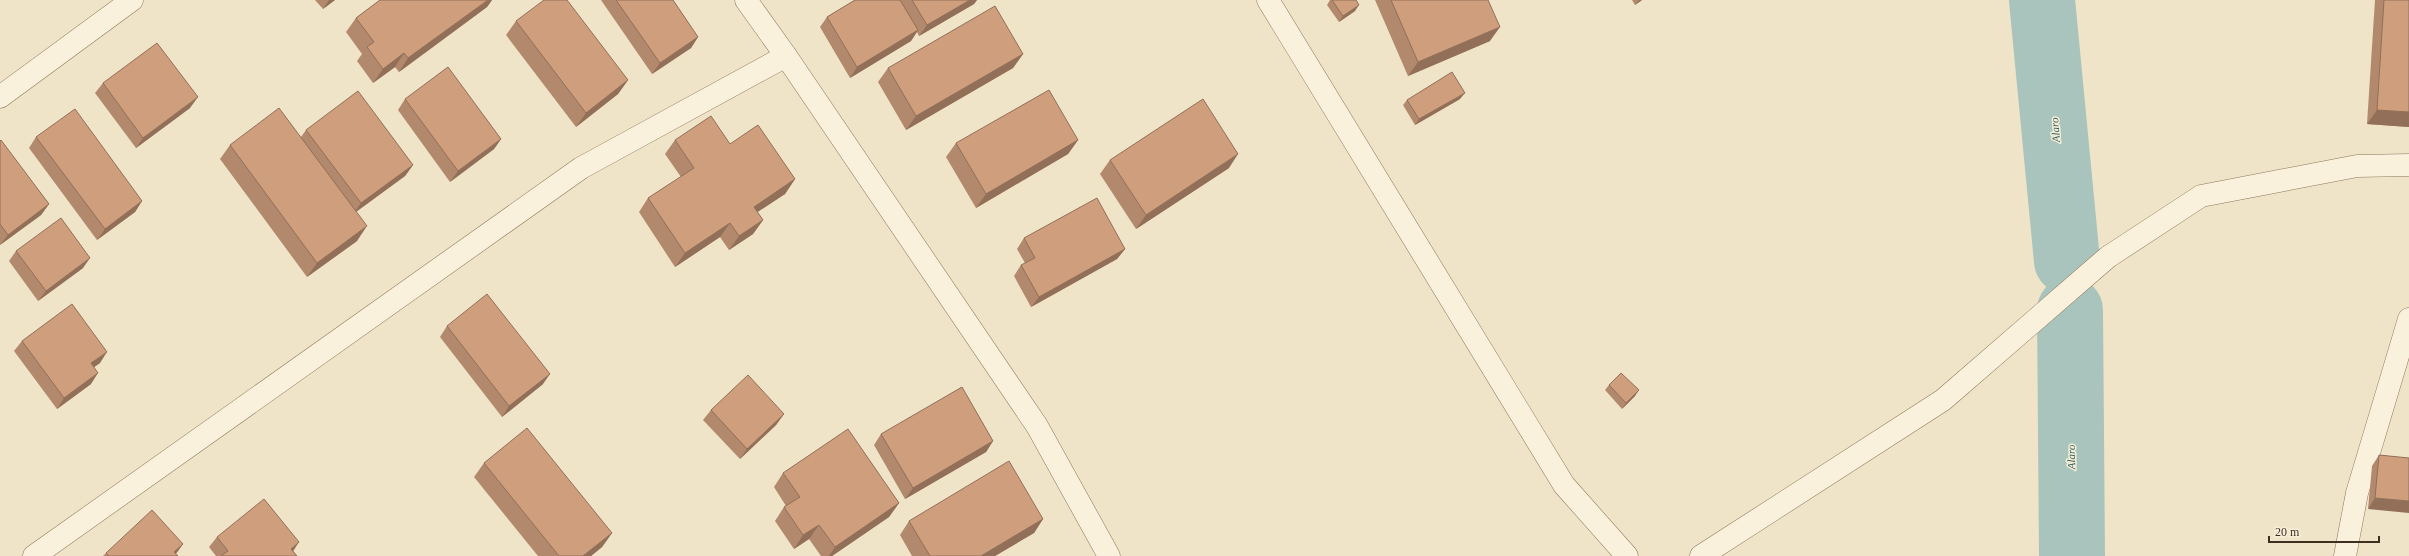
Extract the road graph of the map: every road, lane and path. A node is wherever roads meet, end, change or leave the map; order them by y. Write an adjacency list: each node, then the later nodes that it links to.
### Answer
1 (132, 0): 5 (street)
2 (746, 0): 4 (street)
3 (1268, 0): 10 (street)
4 (786, 56): 8 (street); 9 (street)
5 (0, 96)
6 (2409, 164): 11 (street)
7 (2409, 319): 12 (street)
8 (34, 556)
9 (1109, 556)
10 (1626, 556)
11 (1700, 556)
12 (2345, 556)

